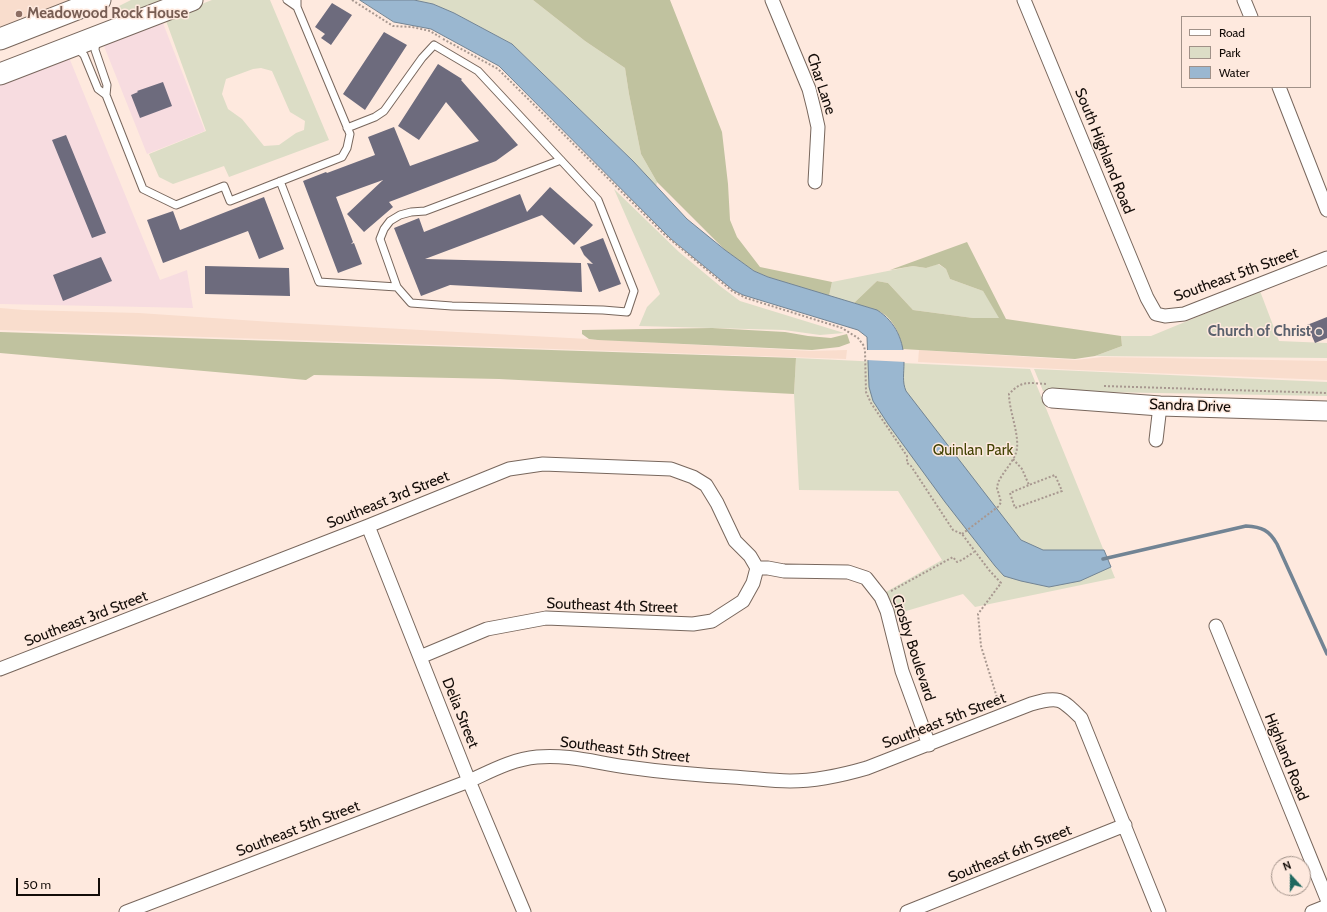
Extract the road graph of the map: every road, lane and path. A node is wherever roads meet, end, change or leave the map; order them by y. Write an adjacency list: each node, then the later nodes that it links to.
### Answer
1 (100, 0): 11 (main road)
2 (104, 0): 12 (main road)
3 (192, 0): 12 (main road)
4 (287, 0): 9 (lane)
5 (352, 0): 35 (path)
6 (772, 0): 22 (street, Char Lane)
7 (1024, 0): 26 (street, South Highland Road)
8 (1244, 0): 10 (street)
9 (297, 4): 19 (lane)
10 (1251, 16)
11 (51, 19): 14 (main road); 15 (main road)
12 (116, 29): 13 (main road)
13 (96, 36): 15 (main road); 18 (lane)
14 (0, 39)
15 (68, 47): 16 (main road); 18 (lane)
16 (0, 74)
17 (1279, 88): 23 (street)
18 (106, 95): 21 (lane)
19 (347, 128): 20 (lane); 21 (lane)
20 (561, 160): 25 (lane); 25 (lane)
21 (280, 180): 25 (lane)
22 (815, 182)
23 (1327, 210)
24 (1327, 258): 26 (street, Southeast 5th Street)
25 (397, 287)
26 (1156, 314)
27 (1052, 398): 28 (street, Sandra Drive)
28 (1160, 406): 29 (street, Sandra Drive); 31 (street)
29 (1327, 411)
30 (1017, 434): 32 (path)
31 (1156, 440)
32 (1013, 459): 33 (path); 35 (path)
33 (1029, 485): 33 (path)
34 (368, 526): 37 (street, Southeast 3rd Street); 40 (street, Delia Street); 41 (street, Southeast 3rd Street)
35 (962, 534): 36 (path)
36 (974, 552): 38 (path); 42 (path)
37 (757, 568): 38 (street, Crosby Boulevard); 40 (street, Southeast 4th Street)
38 (881, 597): 43 (street, Crosby Boulevard)
39 (1216, 626): 46 (street, Highland Road)
40 (420, 657): 44 (street, Delia Street)
41 (0, 669)
42 (1002, 715): 43 (street, Southeast 5th Street); 45 (street, Southeast 5th Street)
43 (929, 745): 44 (street, Southeast 5th Street)
44 (469, 781): 48 (street, Southeast 5th Street); 49 (street, Delia Street)
45 (1125, 826): 50 (street, Southeast 6th Street); 51 (street)
46 (1327, 899)
47 (1327, 906): 52 (street)
48 (126, 912)
49 (524, 912)
50 (907, 912)
51 (1159, 912)
52 (1312, 912)

